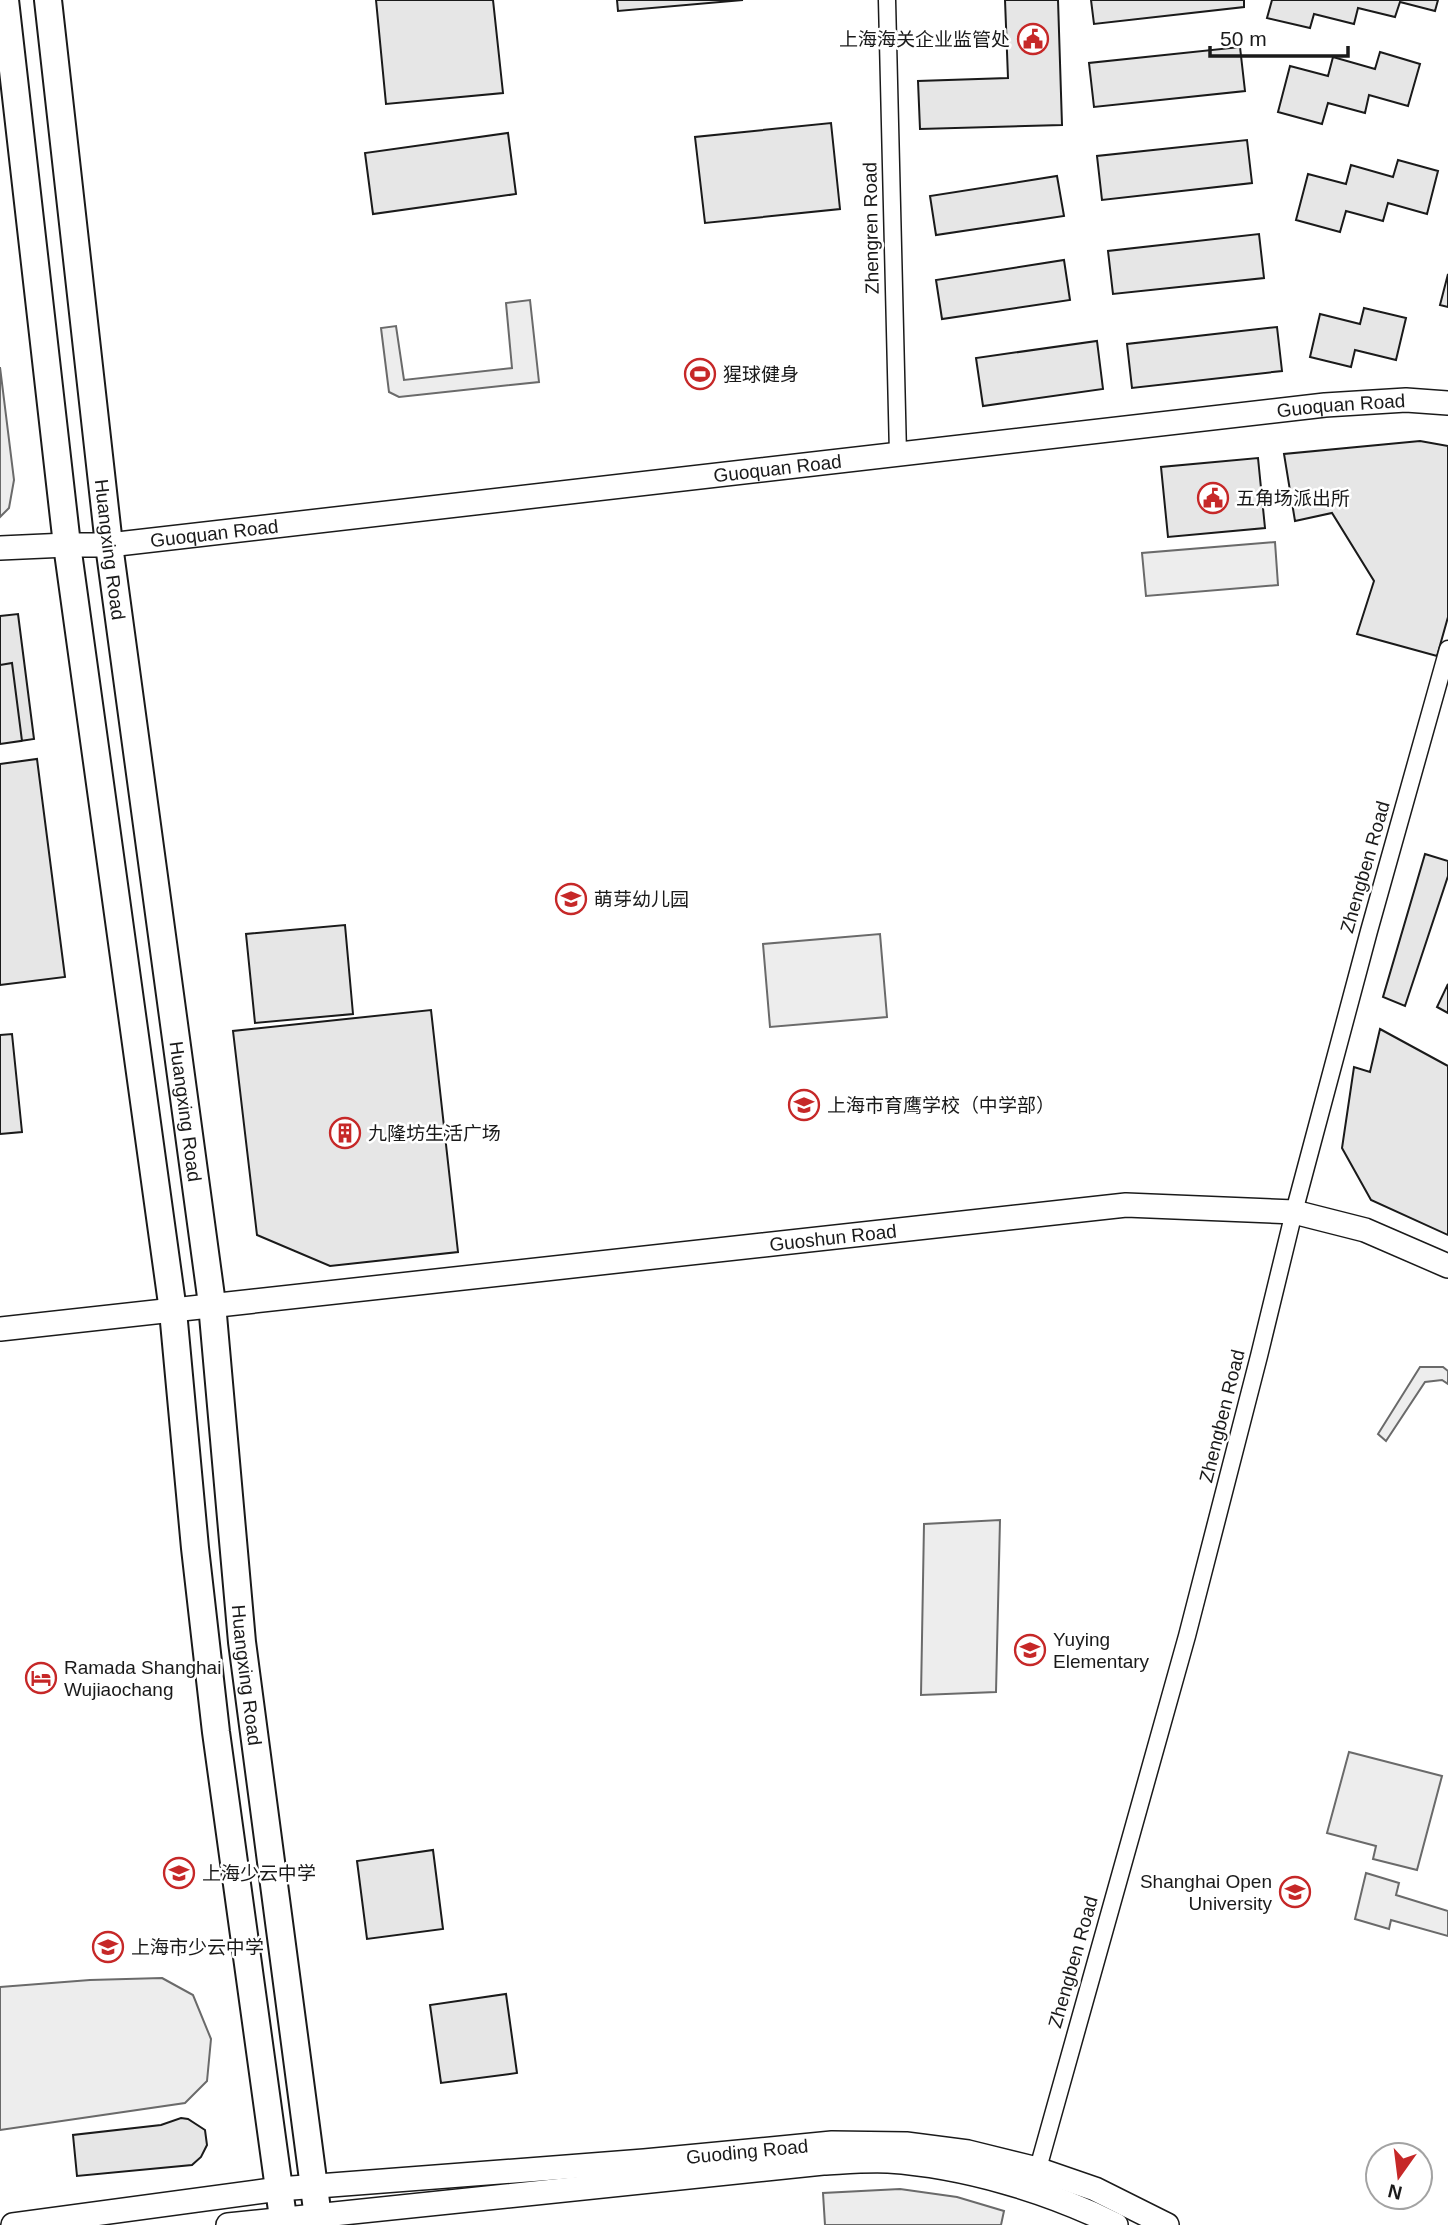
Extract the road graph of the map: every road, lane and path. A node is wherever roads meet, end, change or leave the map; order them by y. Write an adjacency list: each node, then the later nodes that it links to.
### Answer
1 (5, 0): 6 (main road, Huangxing Road)
2 (48, 0): 7 (main road, Huangxing Road)
3 (887, 0): 5 (street, Zhengren Road)
4 (1448, 403): 5 (street, Guoquan Road)
5 (898, 454): 7 (street, Guoquan Road)
6 (66, 545): 7 (street, Guoquan Road); 8 (street, Guoquan Road); 13 (main road, Huangxing Road)
7 (108, 545): 12 (main road, Huangxing Road)
8 (0, 548)
9 (1448, 649): 10 (street, Zhengben Road)
10 (1294, 1212): 11 (street, Guoshun Road); 12 (street, Guoshun Road); 15 (street, Zhengben Road)
11 (1448, 1266)
12 (212, 1304): 13 (street, Guoshun Road); 16 (main road, Huangxing Road)
13 (173, 1311): 14 (street, Guoshun Road); 17 (main road, Huangxing Road)
14 (0, 1329)
15 (1034, 2180): 16 (street, Guoding Road); 18 (street, Guoding Road); 22 (street, Guoding Road); 23 (street, Guoding Road)
16 (314, 2186): 17 (street, Guoding Road); 18 (main road, Huangxing Road)
17 (279, 2189): 19 (main road, Huangxing Road); 20 (street, Guoding Road)
18 (318, 2220): 19 (street, Guoding Road)
19 (283, 2222): 21 (street, Guoding Road)
20 (13, 2225)
21 (228, 2225)
22 (1116, 2225)
23 (1167, 2225)

